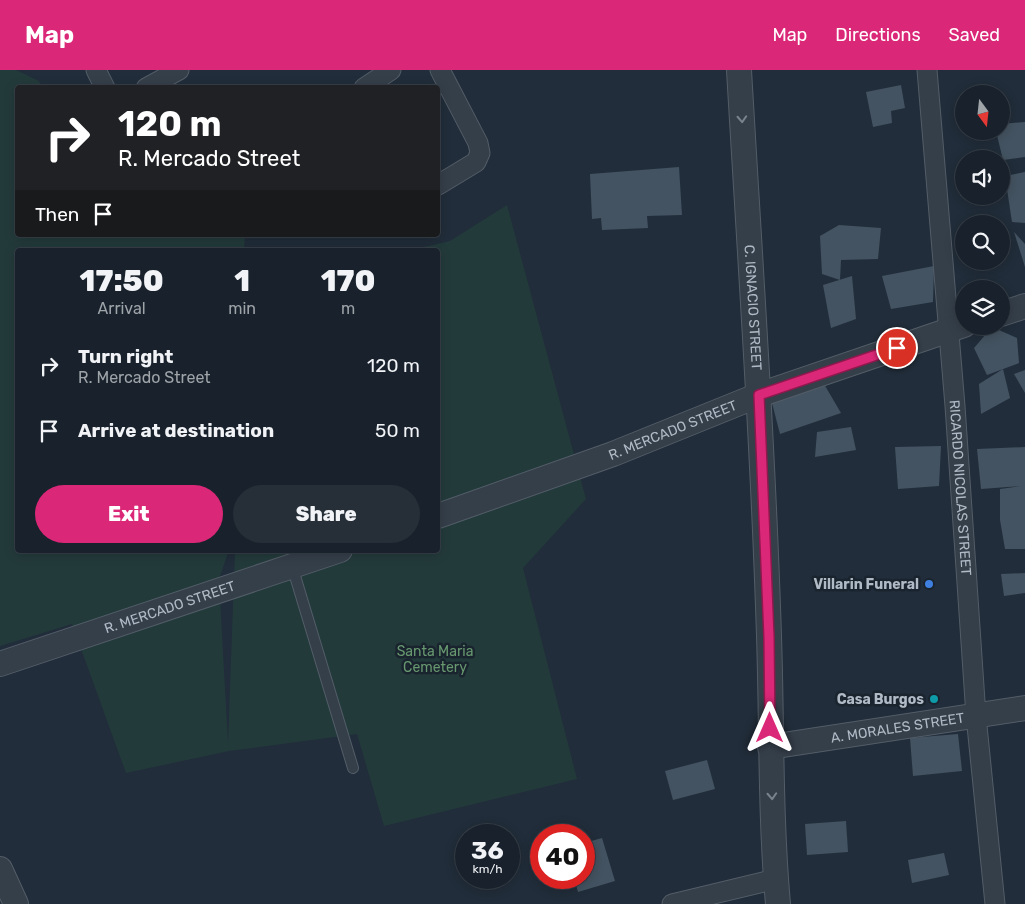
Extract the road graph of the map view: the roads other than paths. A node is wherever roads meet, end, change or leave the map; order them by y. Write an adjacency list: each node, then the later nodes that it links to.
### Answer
1 (96, 70): 7 (street)
2 (179, 70): 8 (street)
3 (391, 70): 9 (street)
4 (440, 70): 10 (street)
5 (739, 70): 16 (street, C. IGNACIO STREET, one-way to 16)
6 (927, 70): 13 (street, RICARDO NICOLAS STREET)
7 (104, 85)
8 (152, 85)
9 (368, 85)
10 (440, 184)
11 (1025, 306): 12 (street)
12 (1010, 311)
13 (955, 319)
14 (955, 328): 16 (street, R. MERCADO STREET)
15 (956, 335): 22 (street, RICARDO NICOLAS STREET)
16 (759, 395): 17 (street, R. MERCADO STREET); 23 (street, C. IGNACIO STREET)
17 (440, 515)
18 (331, 553): 19 (street, R. MERCADO STREET)
19 (292, 566): 20 (street, R. MERCADO STREET); 24 (lane)
20 (0, 664)
21 (1025, 708): 22 (street, A. MORALES STREET)
22 (976, 716): 23 (street, A. MORALES STREET); 30 (street, RICARDO NICOLAS STREET)
23 (770, 747): 26 (street, C. IGNACIO STREET, one-way to 26)
24 (353, 768)
25 (0, 869): 27 (street)
26 (776, 879): 28 (street); 29 (street, C. IGNACIO STREET)
27 (16, 904)
28 (672, 904)
29 (778, 904)
30 (995, 904)

